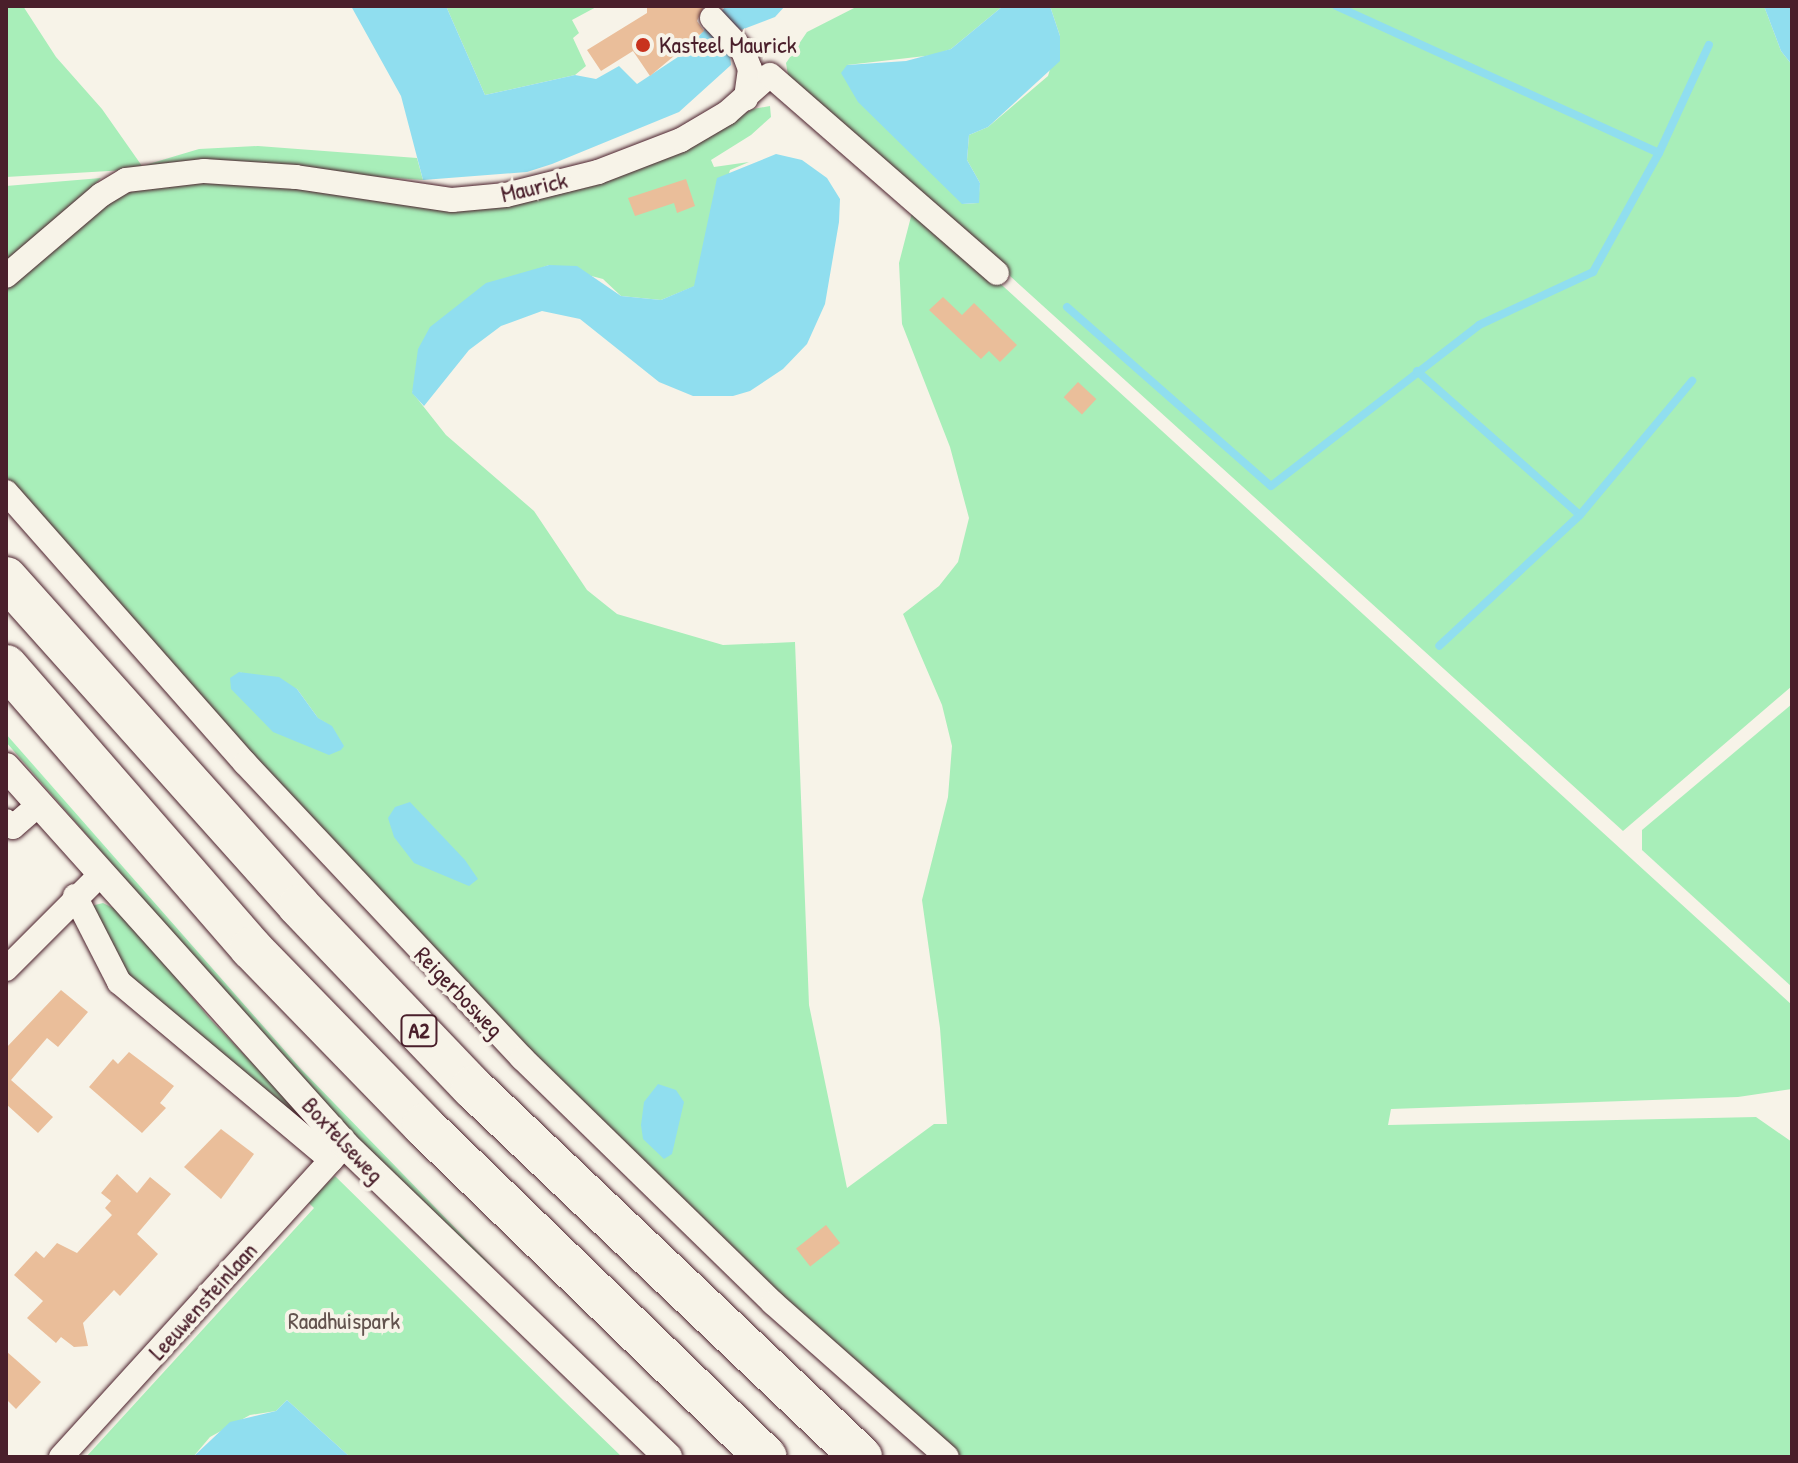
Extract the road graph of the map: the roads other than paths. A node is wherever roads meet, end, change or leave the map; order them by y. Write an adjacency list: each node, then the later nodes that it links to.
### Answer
1 (712, 18): 2 (street)
2 (746, 99): 3 (street, Maurick); 4 (street, Maurick)
3 (997, 273)
4 (6, 276)
5 (6, 492): 19 (street, Reigerbosweg)
6 (6, 578): 18 (highway, A2)
7 (6, 666): 17 (highway, A2)
8 (6, 767): 9 (street, Boxtelseweg)
9 (39, 804): 10 (street); 11 (street, Boxtelseweg)
10 (10, 824)
11 (101, 874): 12 (street); 14 (street, Boxtelseweg)
12 (75, 896): 13 (street); 14 (street, Boxtelseweg)
13 (6, 969)
14 (338, 1152): 15 (street, Leeuwensteinlaan); 16 (street, Boxtelseweg)
15 (61, 1457)
16 (668, 1457)
17 (766, 1457)
18 (861, 1457)
19 (947, 1457)

